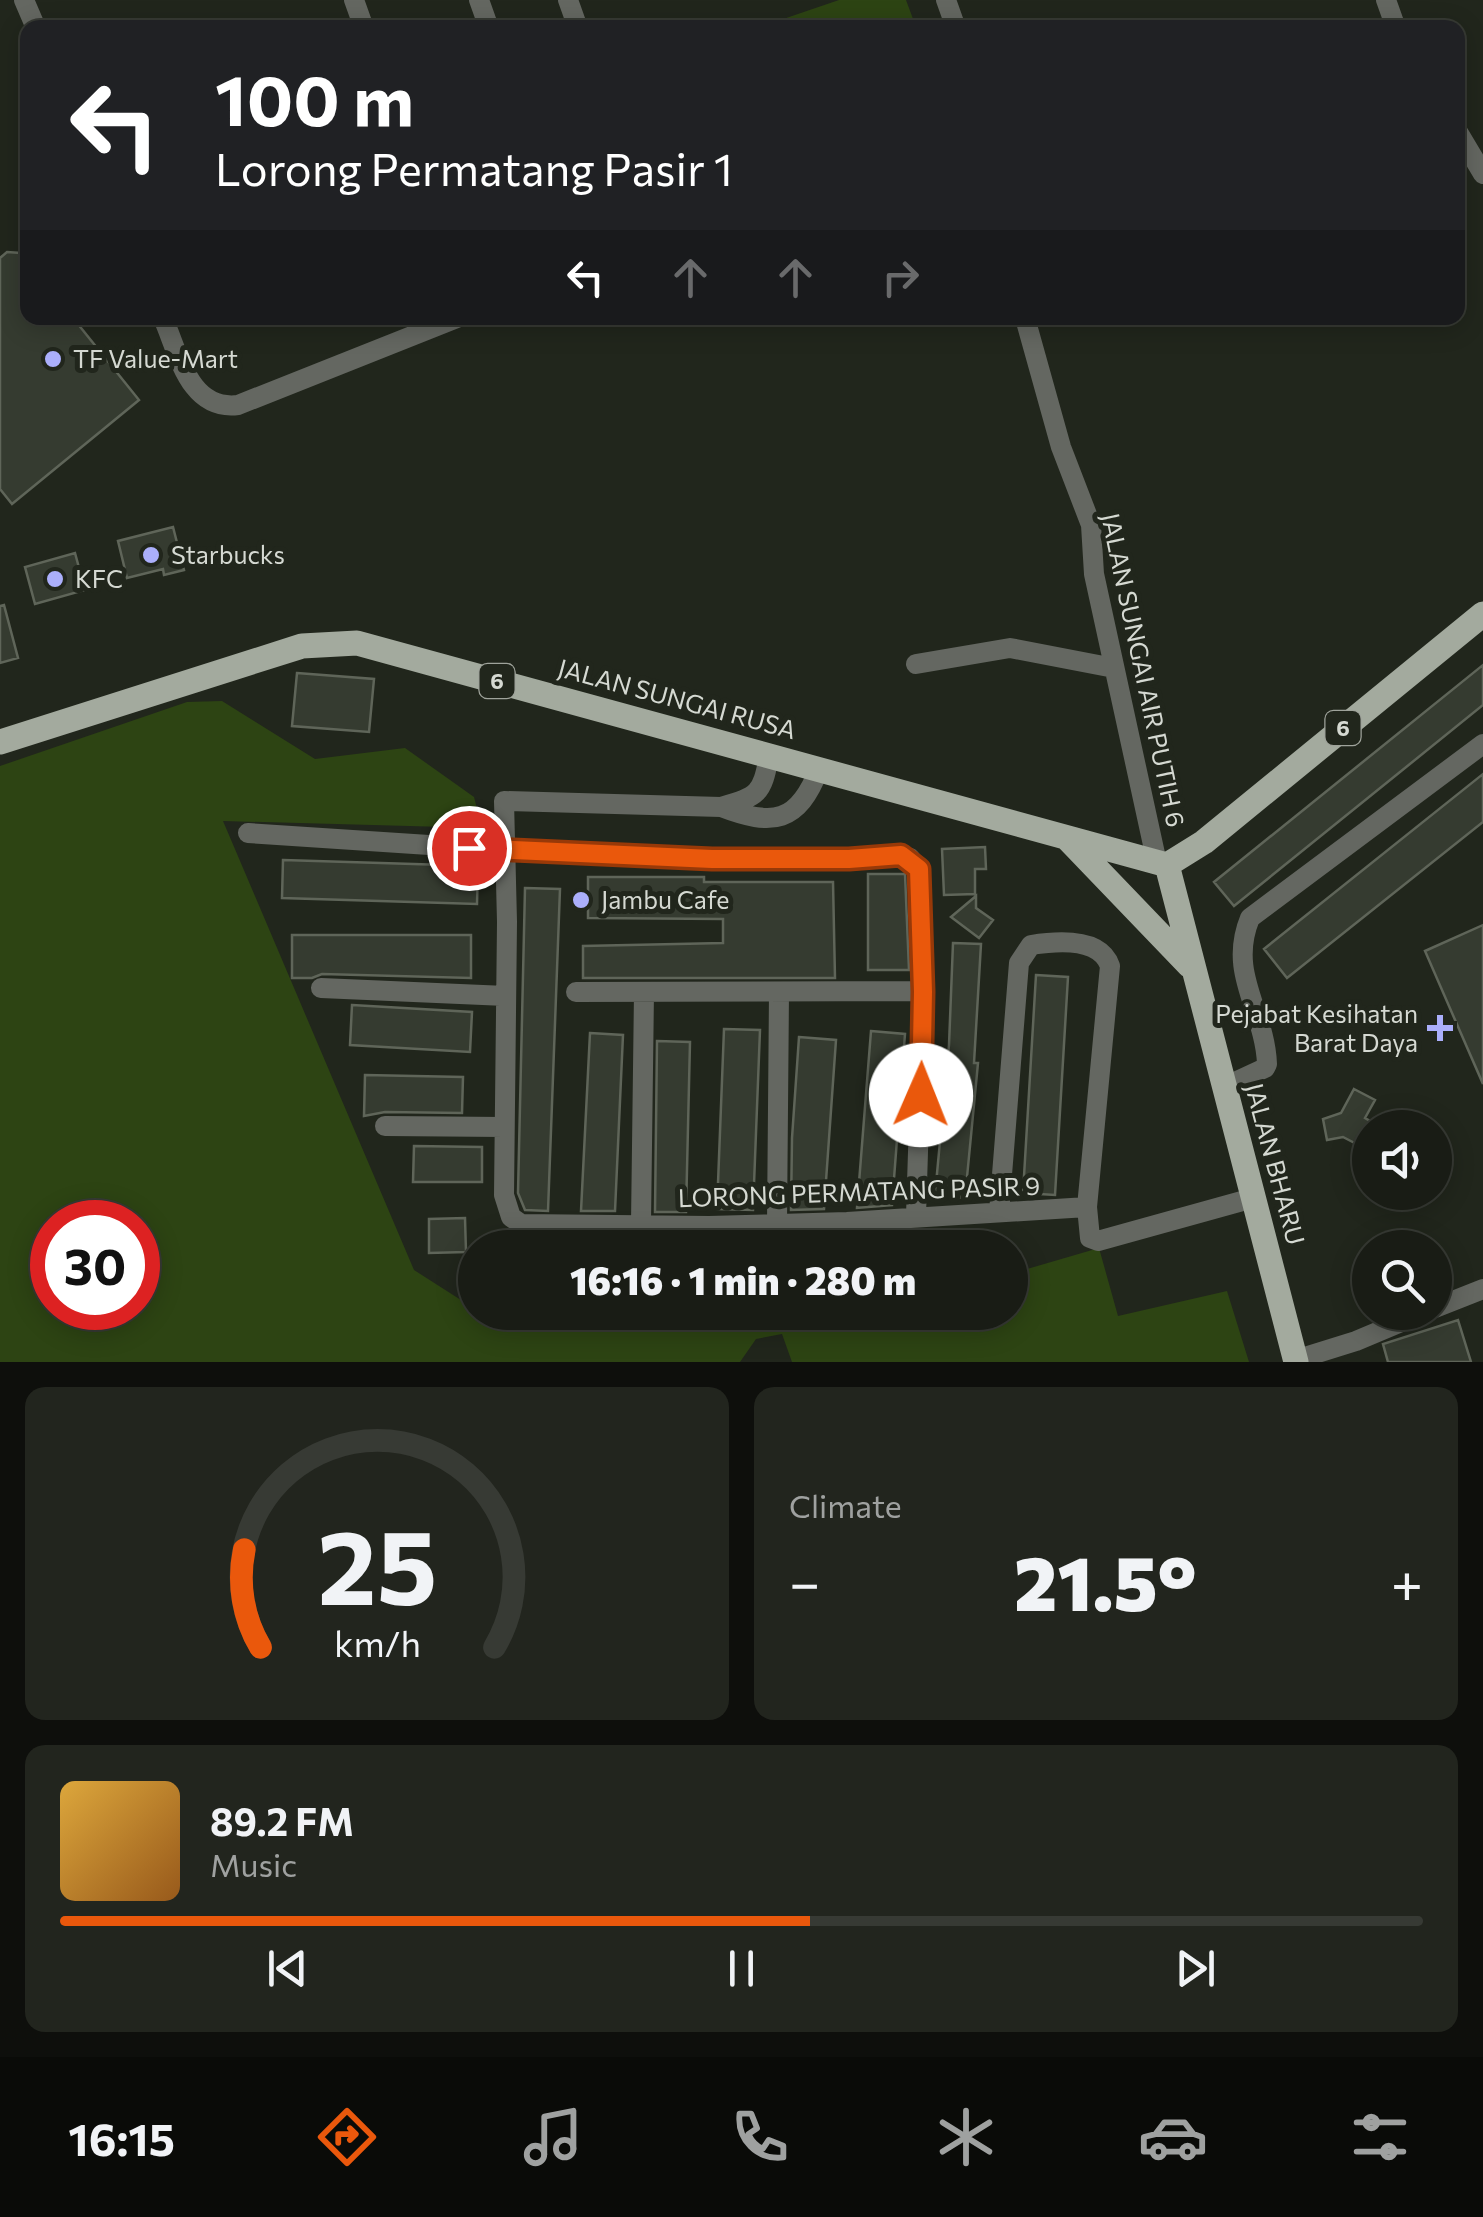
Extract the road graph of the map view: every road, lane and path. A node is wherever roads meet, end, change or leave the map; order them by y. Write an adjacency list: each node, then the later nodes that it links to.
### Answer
1 (1465, 144): 2 (street)
2 (1483, 174)
3 (167, 325): 4 (street)
4 (439, 325)
5 (1026, 325): 8 (street, JALAN SUNGAI AIR PUTIH 6)
6 (1483, 614): 16 (main road, 6)
7 (916, 664): 8 (street)
8 (1114, 668): 18 (street, JALAN SUNGAI AIR PUTIH 6)
9 (0, 742): 11 (main road, JALAN SUNGAI RUSA / 6)
10 (1483, 744): 27 (street)
11 (770, 756): 12 (main road, JALAN SUNGAI RUSA / 6); 13 (street)
12 (819, 769): 13 (street); 15 (main road, JALAN SUNGAI RUSA / 6)
13 (722, 807): 17 (street)
14 (248, 833): 17 (street)
15 (1065, 836): 18 (main road, JALAN SUNGAI RUSA / 6); 20 (main road)
16 (1204, 842): 18 (main road, 6); 19 (main road)
17 (505, 850): 25 (street); 26 (street)
18 (1162, 864): 19 (main road, JALAN BHARU)
19 (1180, 926): 20 (main road, JALAN BHARU)
20 (1192, 969): 27 (main road, JALAN BHARU)
21 (322, 988): 26 (street)
22 (576, 992): 23 (street)
23 (644, 992): 24 (street); 34 (street)
24 (779, 992): 25 (street); 35 (street)
25 (923, 992): 33 (street)
26 (506, 996): 29 (street)
27 (1224, 1087): 30 (main road, JALAN BHARU)
28 (385, 1126): 29 (street)
29 (504, 1127): 34 (street, LORONG PERMATANG PASIR 9)
30 (1253, 1198): 31 (street); 40 (main road, JALAN BHARU)
31 (1087, 1208): 32 (street, LORONG PERMATANG PASIR 9); 32 (street)
32 (998, 1212): 33 (street, LORONG PERMATANG PASIR 9)
33 (916, 1216): 35 (street, LORONG PERMATANG PASIR 9)
34 (641, 1223): 35 (street, LORONG PERMATANG PASIR 9)
35 (777, 1224)
36 (1483, 1289): 37 (street)
37 (1452, 1301)
38 (1381, 1330): 39 (street)
39 (1356, 1340): 40 (street); 41 (street)
40 (1296, 1361)
41 (1362, 1362)

